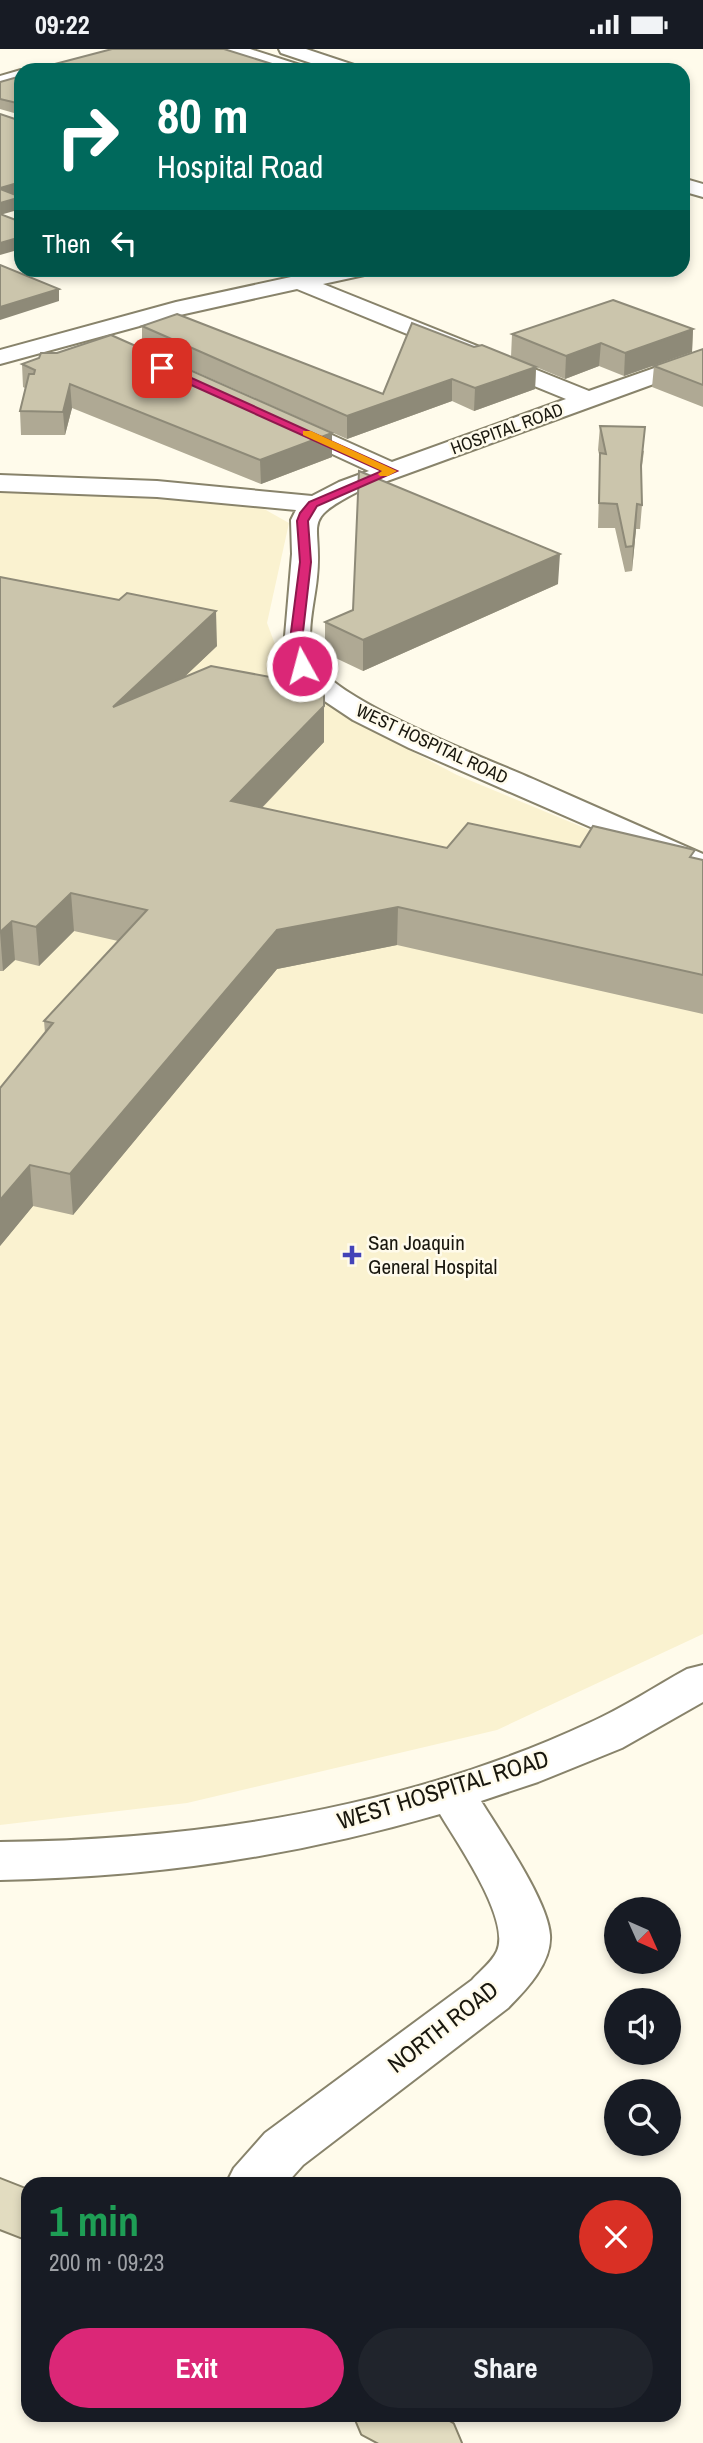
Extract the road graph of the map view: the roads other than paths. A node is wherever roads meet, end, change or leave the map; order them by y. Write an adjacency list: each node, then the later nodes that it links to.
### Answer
1 (231, 49): 3 (street)
2 (288, 49): 4 (street)
3 (274, 63)
4 (330, 63)
5 (318, 277): 6 (street)
6 (296, 281): 7 (street); 11 (street)
7 (85, 334): 8 (street); 9 (street)
8 (123, 351)
9 (0, 357)
10 (703, 358): 11 (street, HOSPITAL ROAD)
11 (587, 399): 13 (street, HOSPITAL ROAD)
12 (264, 414): 13 (street)
13 (391, 471): 15 (street, HOSPITAL ROAD)
14 (0, 483): 15 (street)
15 (313, 504): 16 (street, WEST HOSPITAL ROAD)
16 (703, 866)
17 (703, 1681): 18 (street, WEST HOSPITAL ROAD)
18 (452, 1793): 19 (street, WEST HOSPITAL ROAD); 20 (street, NORTH ROAD)
19 (0, 1861)
20 (259, 2177)
21 (0, 2202): 22 (street)
22 (21, 2213)
23 (395, 2422): 24 (street)
24 (432, 2443)

